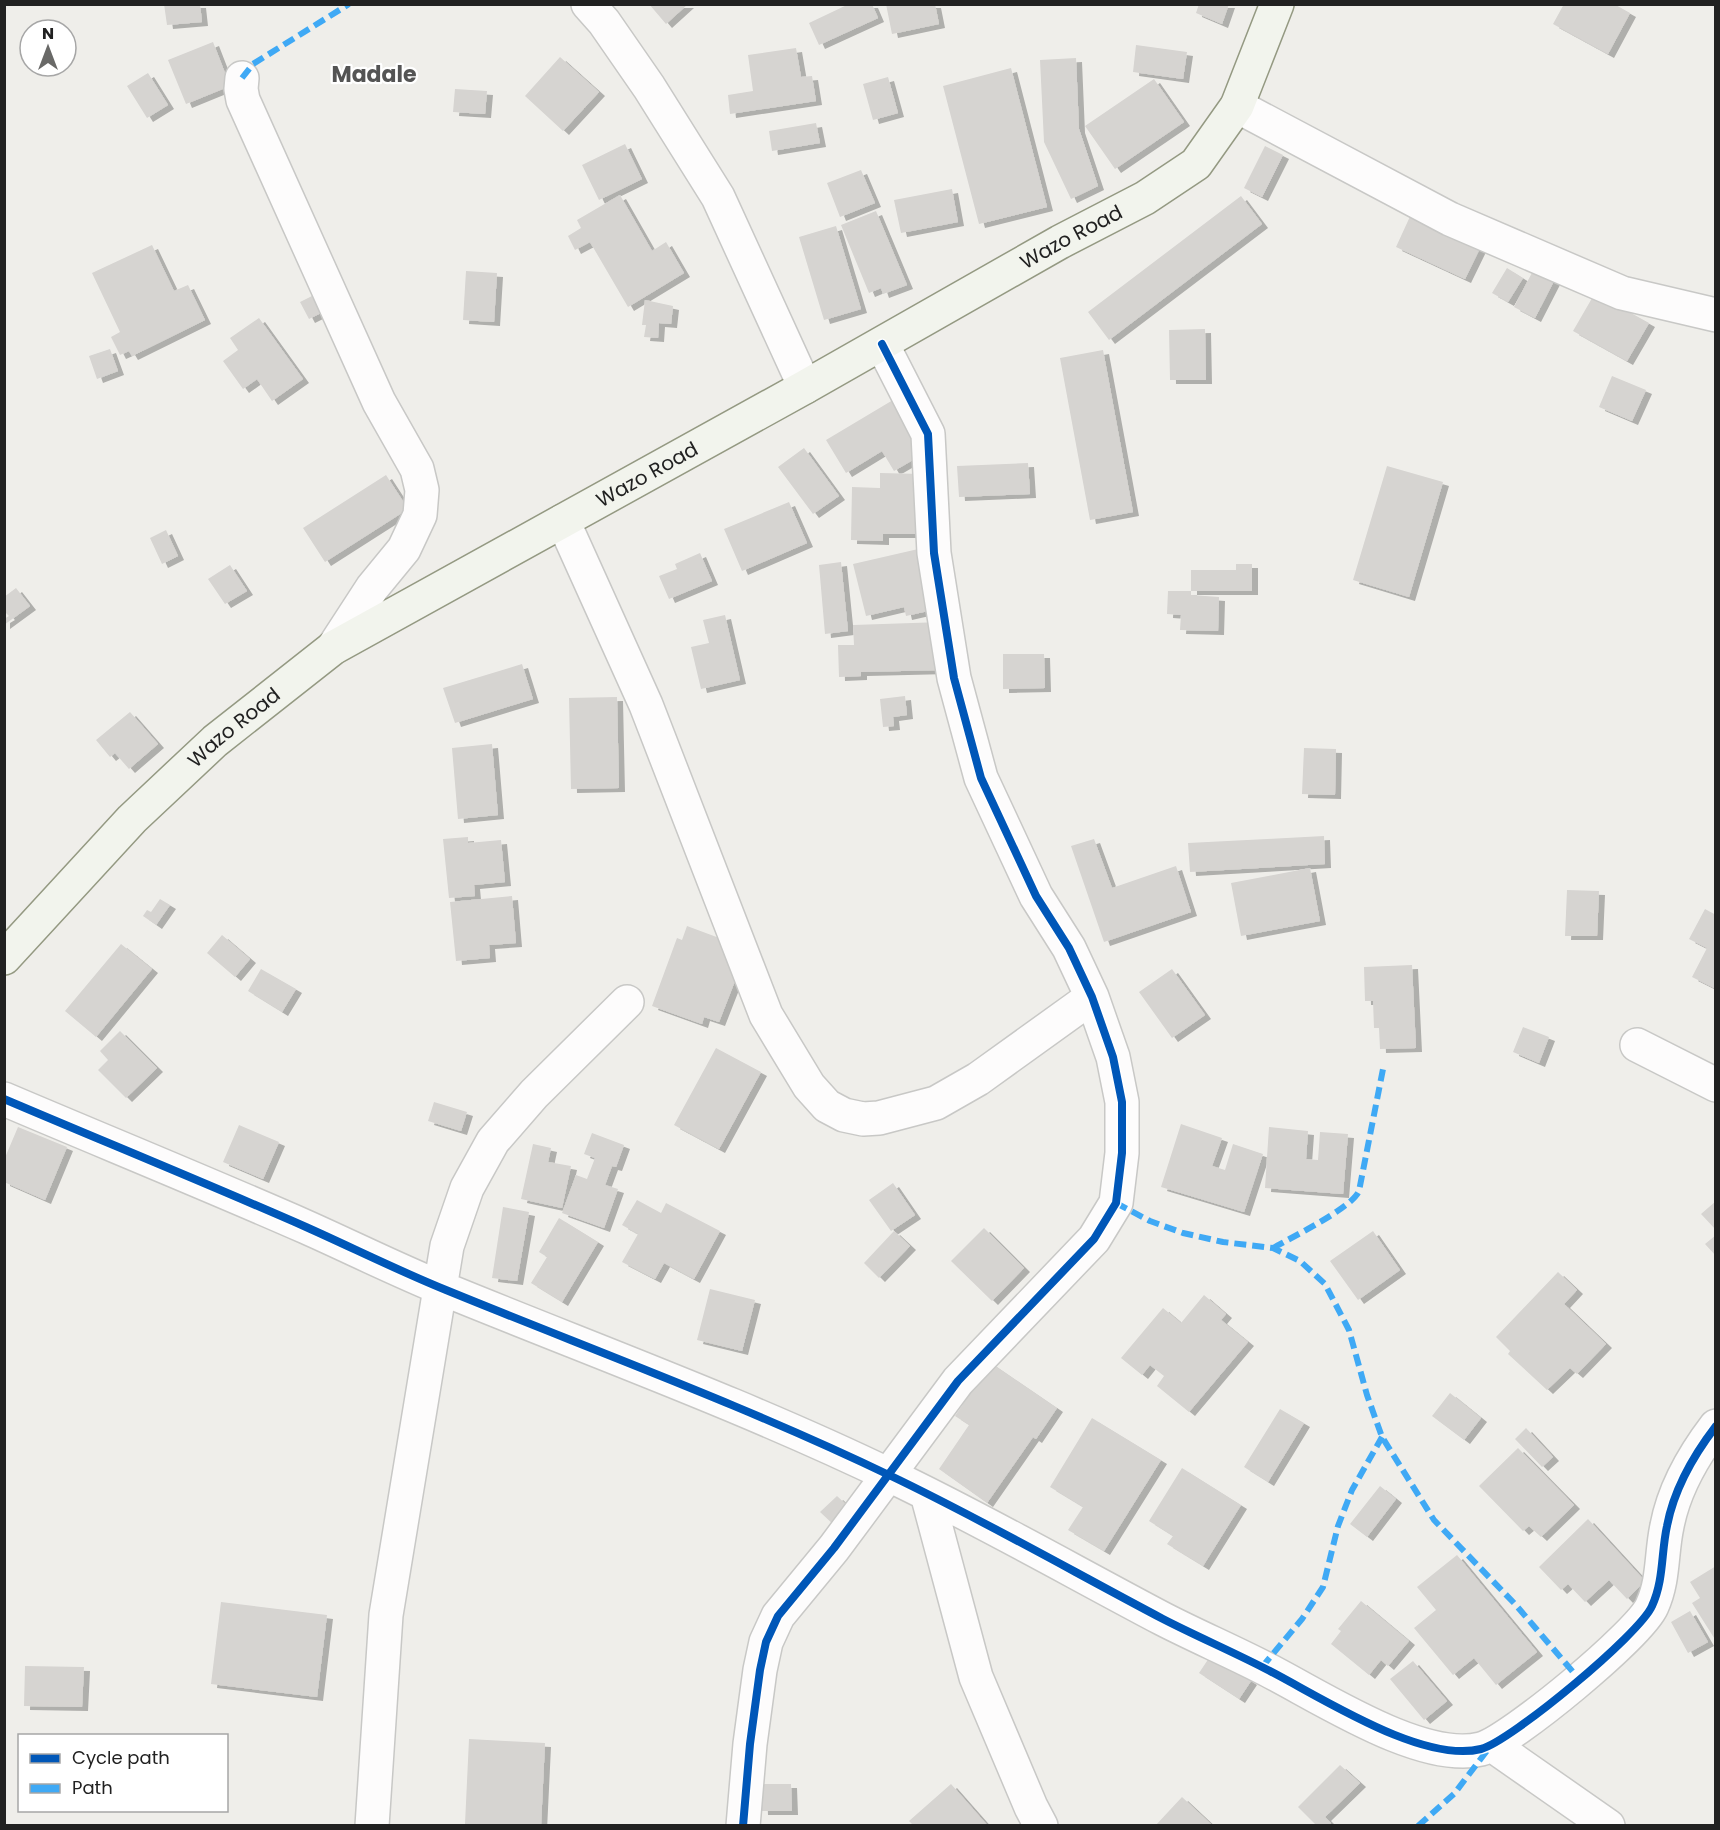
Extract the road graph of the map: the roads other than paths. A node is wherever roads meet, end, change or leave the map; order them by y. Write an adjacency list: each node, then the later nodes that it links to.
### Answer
1 (588, 4): 7 (street)
2 (1277, 4): 4 (main road, Wazo Road)
3 (242, 78): 9 (street)
4 (1237, 106): 5 (street); 6 (main road, Wazo Road)
5 (1716, 315)
6 (882, 344): 7 (main road, Wazo Road); 11 (street)
7 (805, 387): 8 (main road, Wazo Road)
8 (563, 521): 9 (main road, Wazo Road); 11 (street)
9 (333, 648): 10 (main road, Wazo Road)
10 (4, 958)
11 (1092, 997): 18 (street)
12 (627, 1002): 16 (street)
13 (1638, 1045): 14 (street)
14 (1716, 1085)
15 (4, 1099): 16 (street)
16 (440, 1288): 18 (street); 21 (street)
17 (1716, 1426): 20 (street)
18 (890, 1475): 19 (street); 22 (street)
19 (927, 1494): 20 (street); 23 (street)
20 (1492, 1745): 24 (street)
21 (372, 1826)
22 (743, 1826)
23 (1041, 1826)
24 (1608, 1826)

